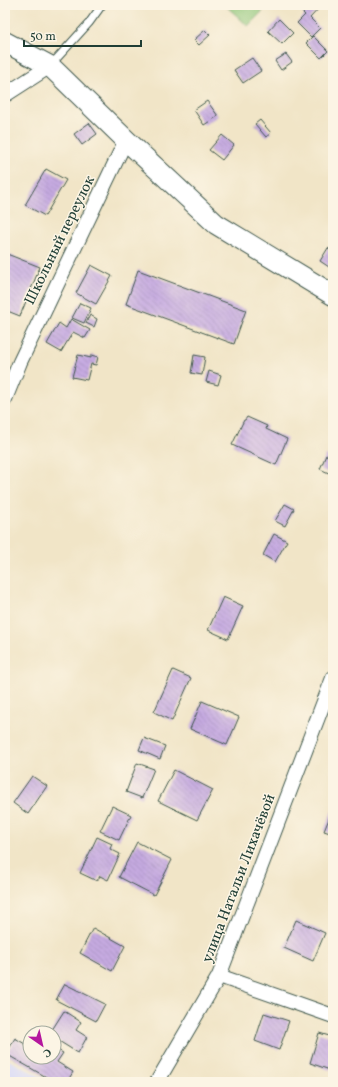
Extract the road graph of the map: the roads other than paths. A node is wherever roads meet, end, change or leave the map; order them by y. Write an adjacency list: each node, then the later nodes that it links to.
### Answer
1 (102, 5): 3 (lane)
2 (5, 42): 3 (street)
3 (50, 66): 4 (street); 5 (street)
4 (5, 95)
5 (126, 140): 6 (street); 7 (street, Школьный переулок)
6 (333, 295)
7 (5, 399)
8 (333, 678): 9 (street, улица Натальи Лихачёвой)
9 (219, 976): 10 (street); 11 (street, улица Натальи Лихачёвой)
10 (333, 1016)
11 (157, 1082)

